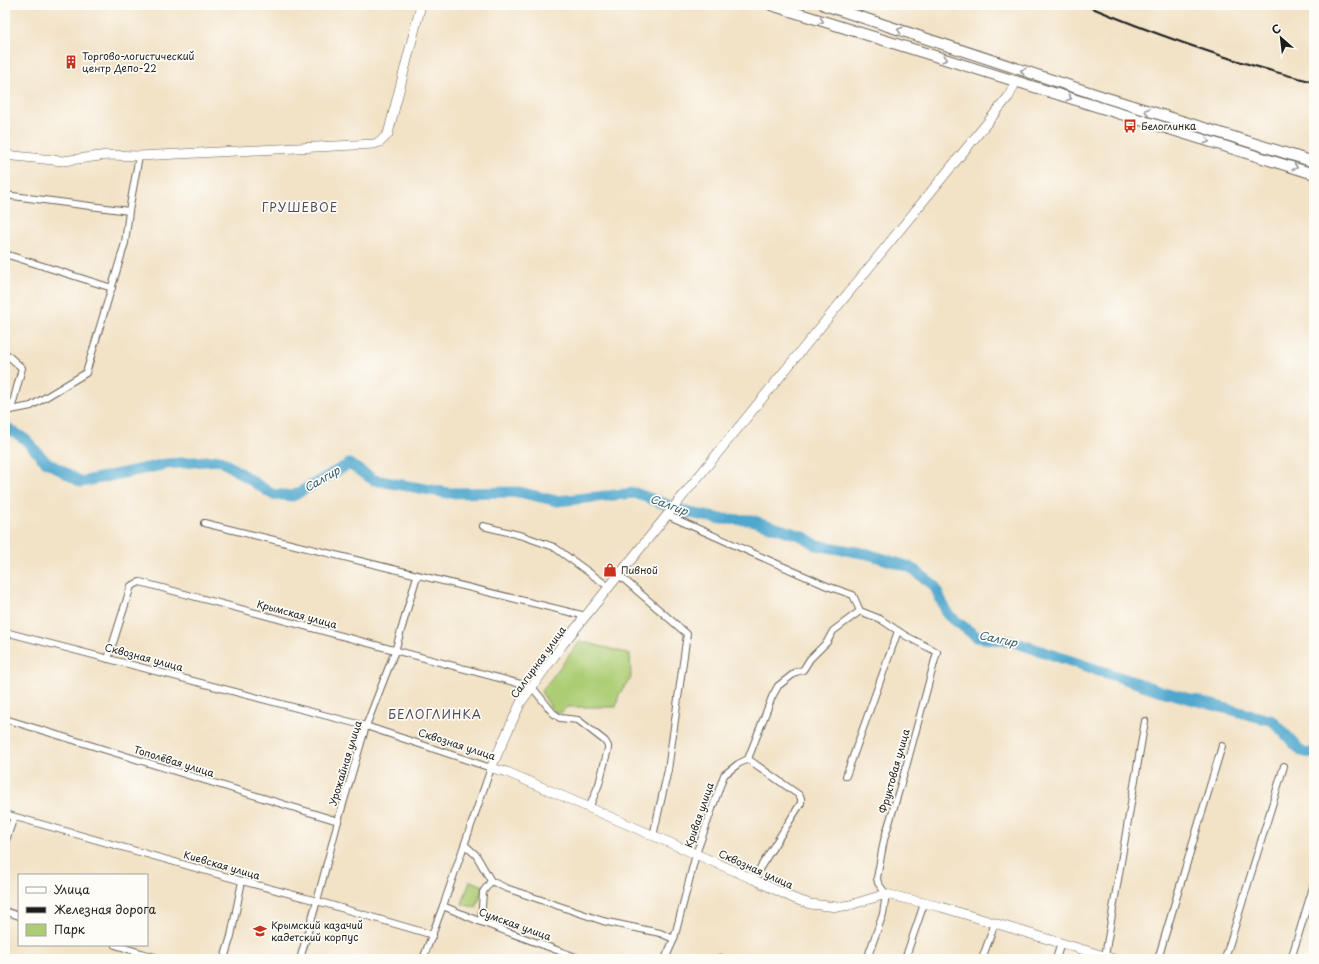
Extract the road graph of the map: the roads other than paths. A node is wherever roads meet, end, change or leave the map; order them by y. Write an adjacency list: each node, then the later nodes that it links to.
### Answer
1 (421, 5): 6 (main road)
2 (771, 5): 4 (main road, one-way to 4)
3 (824, 5): 7 (main road, one-way to 3)
4 (1016, 81): 8 (main road, one-way to 8); 14 (main road, Салгирная улица)
5 (5, 155): 6 (main road)
6 (139, 156): 10 (street)
7 (1314, 162)
8 (1314, 174)
9 (5, 195): 10 (street)
10 (129, 211): 12 (street)
11 (5, 254): 12 (street)
12 (112, 288): 13 (street)
13 (5, 353)
14 (667, 514): 17 (main road, Салгирная улица); 20 (street)
15 (204, 523): 18 (street)
16 (483, 526): 19 (street)
17 (619, 575): 19 (main road, Салгирная улица); 39 (street)
18 (417, 576): 21 (street); 24 (street, Урожайная улица)
19 (609, 587): 21 (main road, Салгирная улица)
20 (860, 611): 22 (street); 31 (street)
21 (586, 616): 26 (main road, Салгирная улица)
22 (898, 630): 34 (street); 47 (street, Фруктовая улица)
23 (5, 632): 25 (street, Сквозная улица)
24 (395, 651): 25 (street, Крымская улица); 26 (street, Крымская улица); 29 (street, Урожайная улица)
25 (108, 659): 29 (street, Сквозная улица)
26 (532, 687): 33 (main road, Салгирная улица); 35 (street)
27 (5, 719): 38 (street, Тополёвая улица)
28 (1145, 721): 59 (street)
29 (366, 726): 33 (street, Сквозная улица); 38 (street, Урожайная улица)
30 (1222, 746): 71 (street)
31 (748, 759): 42 (street, Кривая улица); 43 (street)
32 (1284, 766): 72 (street)
33 (491, 768): 35 (main road, Сквозная улица); 41 (street, Салгирная улица)
34 (846, 776)
35 (589, 808): 39 (main road, Сквозная улица)
36 (5, 814): 37 (street, Киевская улица)
37 (14, 817): 40 (street); 44 (street, Киевская улица)
38 (338, 821): 48 (street, Урожайная улица)
39 (653, 836): 42 (main road, Сквозная улица)
40 (5, 843)
41 (465, 845): 45 (street); 50 (street, Салгирная улица)
42 (696, 854): 43 (main road, Сквозная улица); 56 (street, Кривая улица)
43 (753, 879): 47 (main road, Сквозная улица)
44 (242, 881): 48 (street, Киевская улица); 61 (street)
45 (491, 881): 53 (street); 56 (street)
46 (1314, 884): 73 (street)
47 (886, 894): 49 (main road); 66 (street)
48 (317, 901): 55 (street, Киевская улица); 62 (street, Урожайная улица)
49 (924, 904): 54 (main road); 67 (street)
50 (443, 906): 53 (street, Сумская улица); 55 (street, Салгирная улица)
51 (5, 912): 52 (street)
52 (18, 916)
53 (481, 922): 64 (street, Сумская улица)
54 (995, 923): 57 (main road); 68 (street)
55 (433, 935): 63 (street, Салгирная улица)
56 (674, 939): 65 (street, Кривая улица)
57 (1061, 943): 59 (main road); 69 (street)
58 (118, 946): 60 (street)
59 (1105, 956): 70 (main road)
60 (161, 959)
61 (224, 959)
62 (300, 959)
63 (423, 959)
64 (581, 959)
65 (665, 959)
66 (868, 959)
67 (905, 959)
68 (982, 959)
69 (1056, 959)
70 (1114, 959)
71 (1158, 959)
72 (1226, 959)
73 (1291, 959)

